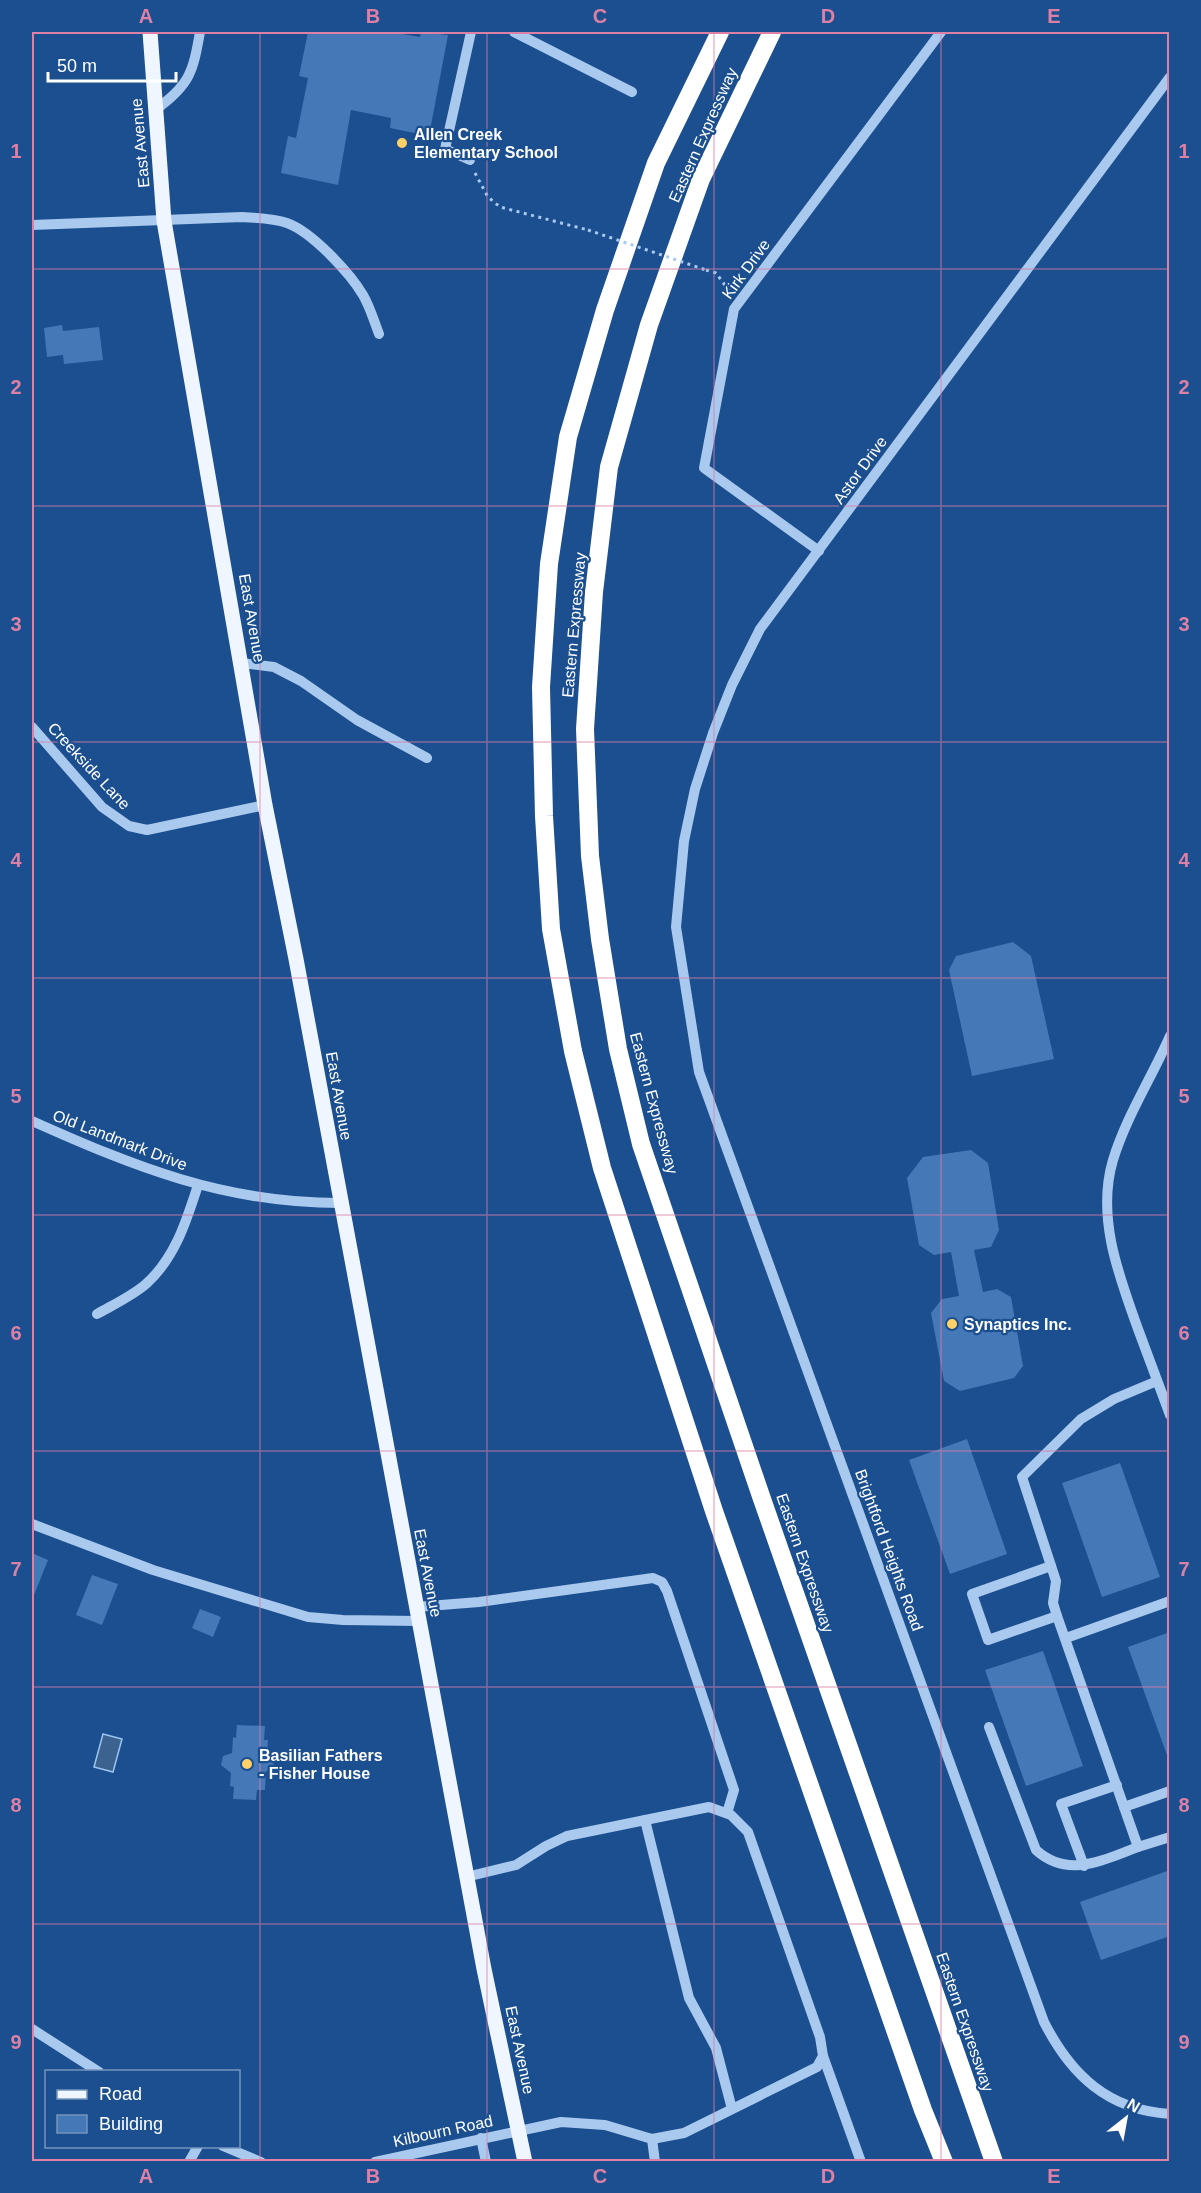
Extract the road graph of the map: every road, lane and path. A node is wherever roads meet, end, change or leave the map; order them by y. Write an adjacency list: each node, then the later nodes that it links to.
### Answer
1 (150, 32): 10 (main road, East Avenue)
2 (200, 32): 10 (street)
3 (471, 32): 11 (street)
4 (514, 32): 9 (street)
5 (720, 32): 62 (highway, Eastern Expressway)
6 (772, 32): 63 (highway, Eastern Expressway)
7 (941, 32): 14 (street, Kirk Drive)
8 (1170, 77): 16 (street, Astor Drive)
9 (633, 92)
10 (155, 110): 12 (main road, East Avenue)
11 (470, 160): 14 (path, bridge)
12 (164, 221): 13 (street); 15 (street); 17 (main road, East Avenue)
13 (32, 225)
14 (739, 303): 16 (street, Kirk Drive)
15 (379, 334)
16 (819, 551): 21 (street, Astor Drive)
17 (241, 663): 19 (street); 20 (main road, East Avenue)
18 (32, 727): 20 (street, Creekside Lane)
19 (428, 758)
20 (265, 805): 25 (main road, East Avenue)
21 (676, 927): 49 (street, Brightford Heights Road)
22 (1170, 1036): 27 (street)
23 (32, 1121): 24 (street, Old Landmark Drive)
24 (198, 1185): 25 (street, Old Landmark Drive); 26 (street)
25 (340, 1203): 32 (main road, East Avenue)
26 (97, 1314)
27 (1157, 1381): 28 (street); 30 (street)
28 (1170, 1415)
29 (32, 1524): 32 (street)
30 (1051, 1566): 33 (street); 33 (street)
31 (1170, 1600): 34 (street)
32 (417, 1614): 39 (street); 44 (main road, East Avenue)
33 (1057, 1616): 34 (street)
34 (1066, 1638): 36 (street)
35 (989, 1727): 43 (street)
36 (1117, 1785): 38 (street); 43 (street)
37 (1170, 1791): 38 (street)
38 (1124, 1807): 42 (street)
39 (727, 1813): 40 (street); 46 (street)
40 (645, 1820): 44 (street); 48 (street)
41 (1170, 1837): 42 (street)
42 (1138, 1847): 43 (street)
43 (1084, 1866)
44 (466, 1877): 50 (main road, East Avenue)
45 (32, 2029): 47 (street)
46 (823, 2056): 48 (street); 61 (street)
47 (96, 2070)
48 (732, 2109): 52 (street)
49 (1170, 2115)
50 (519, 2130): 51 (street, Kilbourn Road); 52 (street, Kilbourn Road); 59 (main road, East Avenue)
51 (481, 2138): 57 (street, Kilbourn Road); 58 (street)
52 (652, 2139): 60 (street)
53 (197, 2148): 55 (street)
54 (228, 2148): 56 (street)
55 (189, 2162)
56 (261, 2162)
57 (375, 2162)
58 (486, 2162)
59 (525, 2162)
60 (655, 2162)
61 (861, 2162)
62 (944, 2162)
63 (994, 2162)

